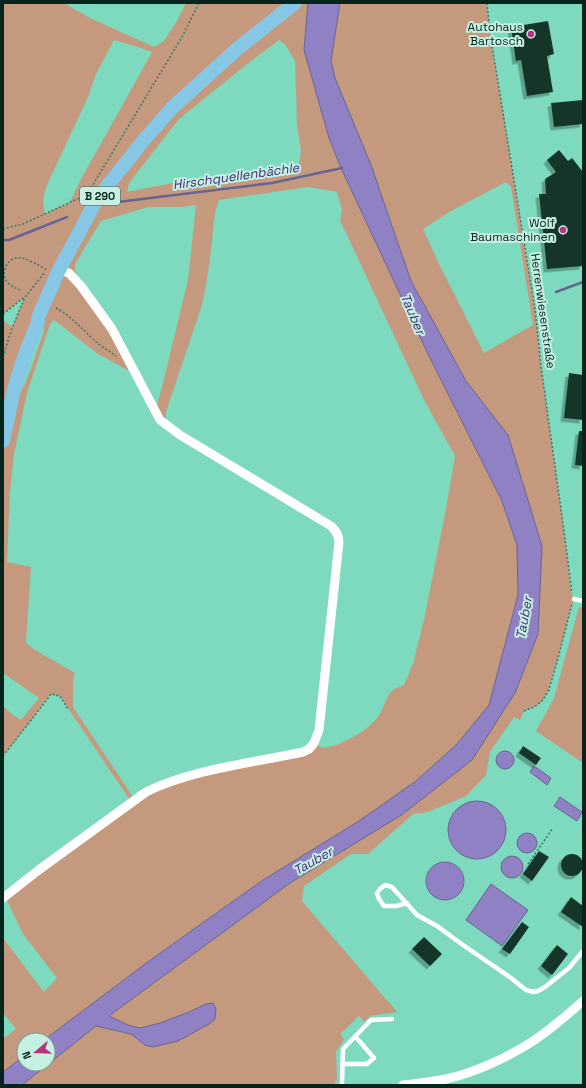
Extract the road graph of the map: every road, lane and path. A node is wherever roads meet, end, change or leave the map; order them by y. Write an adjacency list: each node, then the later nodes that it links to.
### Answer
1 (199, 3): 4 (path)
2 (487, 3): 15 (path, Herrenwiesenstraße)
3 (291, 6): 7 (main road, B 290)
4 (90, 189)
5 (83, 202): 6 (path)
6 (3, 229)
7 (53, 270): 8 (path); 9 (path); 13 (street); 14 (main road, B 290)
8 (20, 290)
9 (26, 296): 11 (path); 12 (path)
10 (56, 308): 13 (path)
11 (3, 314)
12 (3, 357)
13 (131, 366): 22 (street)
14 (3, 441)
15 (574, 599): 16 (lane); 18 (path)
16 (583, 601)
17 (68, 709): 19 (path)
18 (524, 711)
19 (3, 756)
20 (553, 828): 21 (path)
21 (528, 864)
22 (3, 898)
23 (407, 903): 23 (lane); 24 (lane)
24 (583, 951)
25 (583, 1001): 29 (street)
26 (392, 1019): 27 (lane)
27 (355, 1036): 28 (lane); 28 (lane)
28 (342, 1064): 30 (lane)
29 (424, 1084): 31 (street)
30 (342, 1085)
31 (403, 1085)

